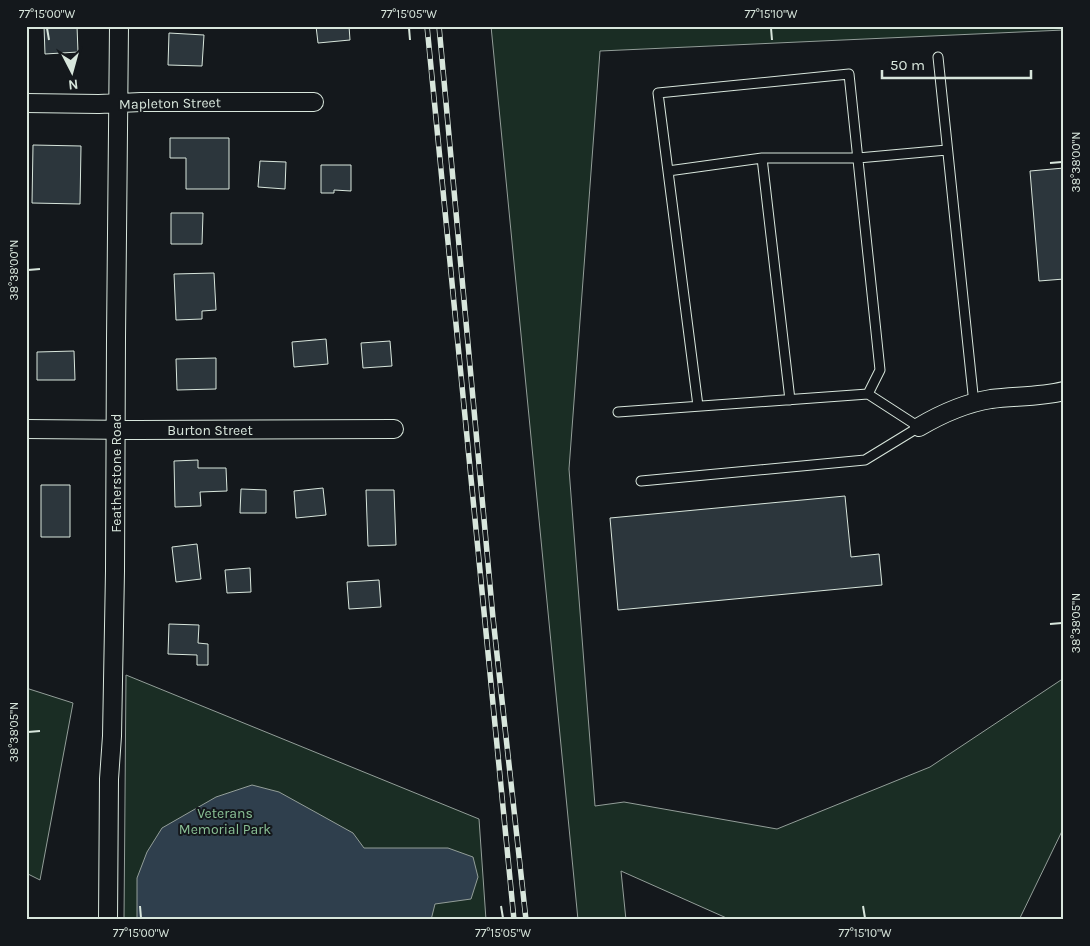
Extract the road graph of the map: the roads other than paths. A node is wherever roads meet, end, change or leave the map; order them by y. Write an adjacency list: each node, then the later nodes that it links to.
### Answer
1 (118, 26): 5 (street, Featherstone Road)
2 (938, 57): 6 (lane)
3 (314, 102): 5 (street, Mapleton Street)
4 (26, 103): 5 (street, Mapleton Street)
5 (117, 103): 19 (street, Featherstone Road)
6 (948, 150): 8 (lane); 13 (lane)
7 (762, 158): 8 (lane); 9 (lane); 12 (lane)
8 (858, 158): 9 (lane); 11 (lane)
9 (668, 171): 14 (lane)
10 (1064, 391): 13 (street)
11 (868, 394): 12 (lane); 16 (lane)
12 (790, 400): 14 (lane)
13 (974, 404): 16 (street)
14 (698, 406): 15 (lane)
15 (618, 412)
16 (920, 427): 20 (lane)
17 (26, 428): 19 (street, Burton Street)
18 (394, 429): 19 (street, Burton Street)
19 (116, 430): 21 (street, Featherstone Road)
20 (641, 481)
21 (108, 920)

